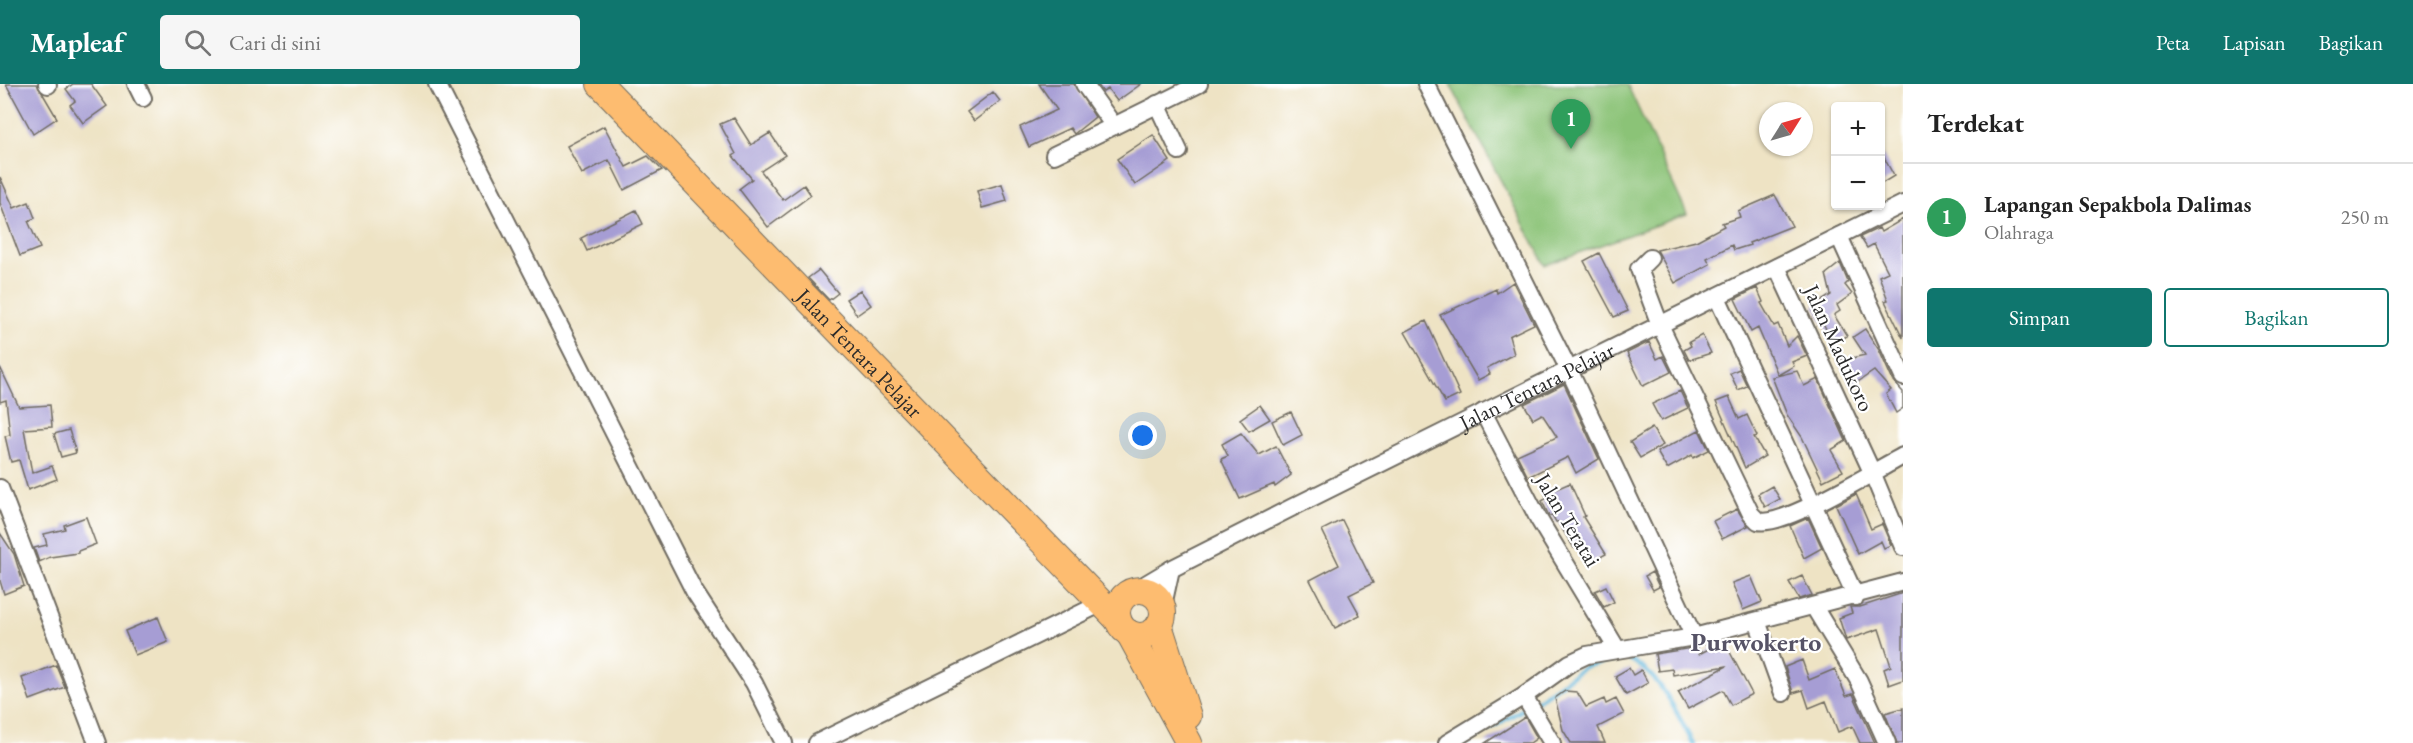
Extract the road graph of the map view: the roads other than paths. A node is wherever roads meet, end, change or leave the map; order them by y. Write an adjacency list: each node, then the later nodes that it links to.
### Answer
1 (437, 84): 38 (street)
2 (600, 84): 25 (highway, Jalan Tentara Pelajar)
3 (1084, 84): 7 (street)
4 (1199, 84): 6 (street)
5 (1426, 84): 16 (street)
6 (1157, 104): 7 (street); 8 (street)
7 (1114, 126): 9 (street)
8 (1179, 151)
9 (1054, 154)
10 (1903, 204): 11 (street, Jalan Tentara Pelajar)
11 (1839, 236): 13 (street, Jalan Tentara Pelajar); 17 (street)
12 (1650, 258): 15 (street)
13 (1777, 267): 14 (street, Jalan Tentara Pelajar); 20 (street, Jalan Madukoro)
14 (1717, 297): 15 (street, Jalan Tentara Pelajar); 22 (street)
15 (1660, 325): 16 (street, Jalan Tentara Pelajar); 22 (street)
16 (1569, 370): 18 (street, Jalan Tentara Pelajar); 33 (street)
17 (1903, 377)
18 (1483, 412): 24 (street, Jalan Tentara Pelajar); 34 (street, Jalan Teratai)
19 (1903, 456): 20 (street)
20 (1872, 472): 22 (street); 23 (street, Jalan Madukoro)
21 (0, 488): 37 (street)
22 (1814, 504): 28 (street)
23 (1903, 547)
24 (1171, 569): 27 (street, Jalan Tentara Pelajar); 30 (street)
25 (1084, 582): 27 (highway); 31 (highway, Jalan Tentara Pelajar)
26 (1903, 582): 28 (street)
27 (1130, 593): 30 (highway); 31 (highway)
28 (1856, 597): 29 (street)
29 (1814, 607): 32 (street); 44 (street)
30 (1161, 618): 31 (highway); 41 (highway)
31 (1116, 619): 39 (street); 40 (highway, Jalan Tentara Pelajar)
32 (1757, 621): 33 (street); 35 (street)
33 (1694, 637): 34 (street)
34 (1617, 649): 36 (street)
35 (1783, 693)
36 (1528, 703): 42 (street); 43 (street)
37 (97, 743)
38 (784, 743)
39 (817, 743)
40 (1189, 743)
41 (1196, 743)
42 (1447, 743)
43 (1552, 743)
44 (1887, 743)

